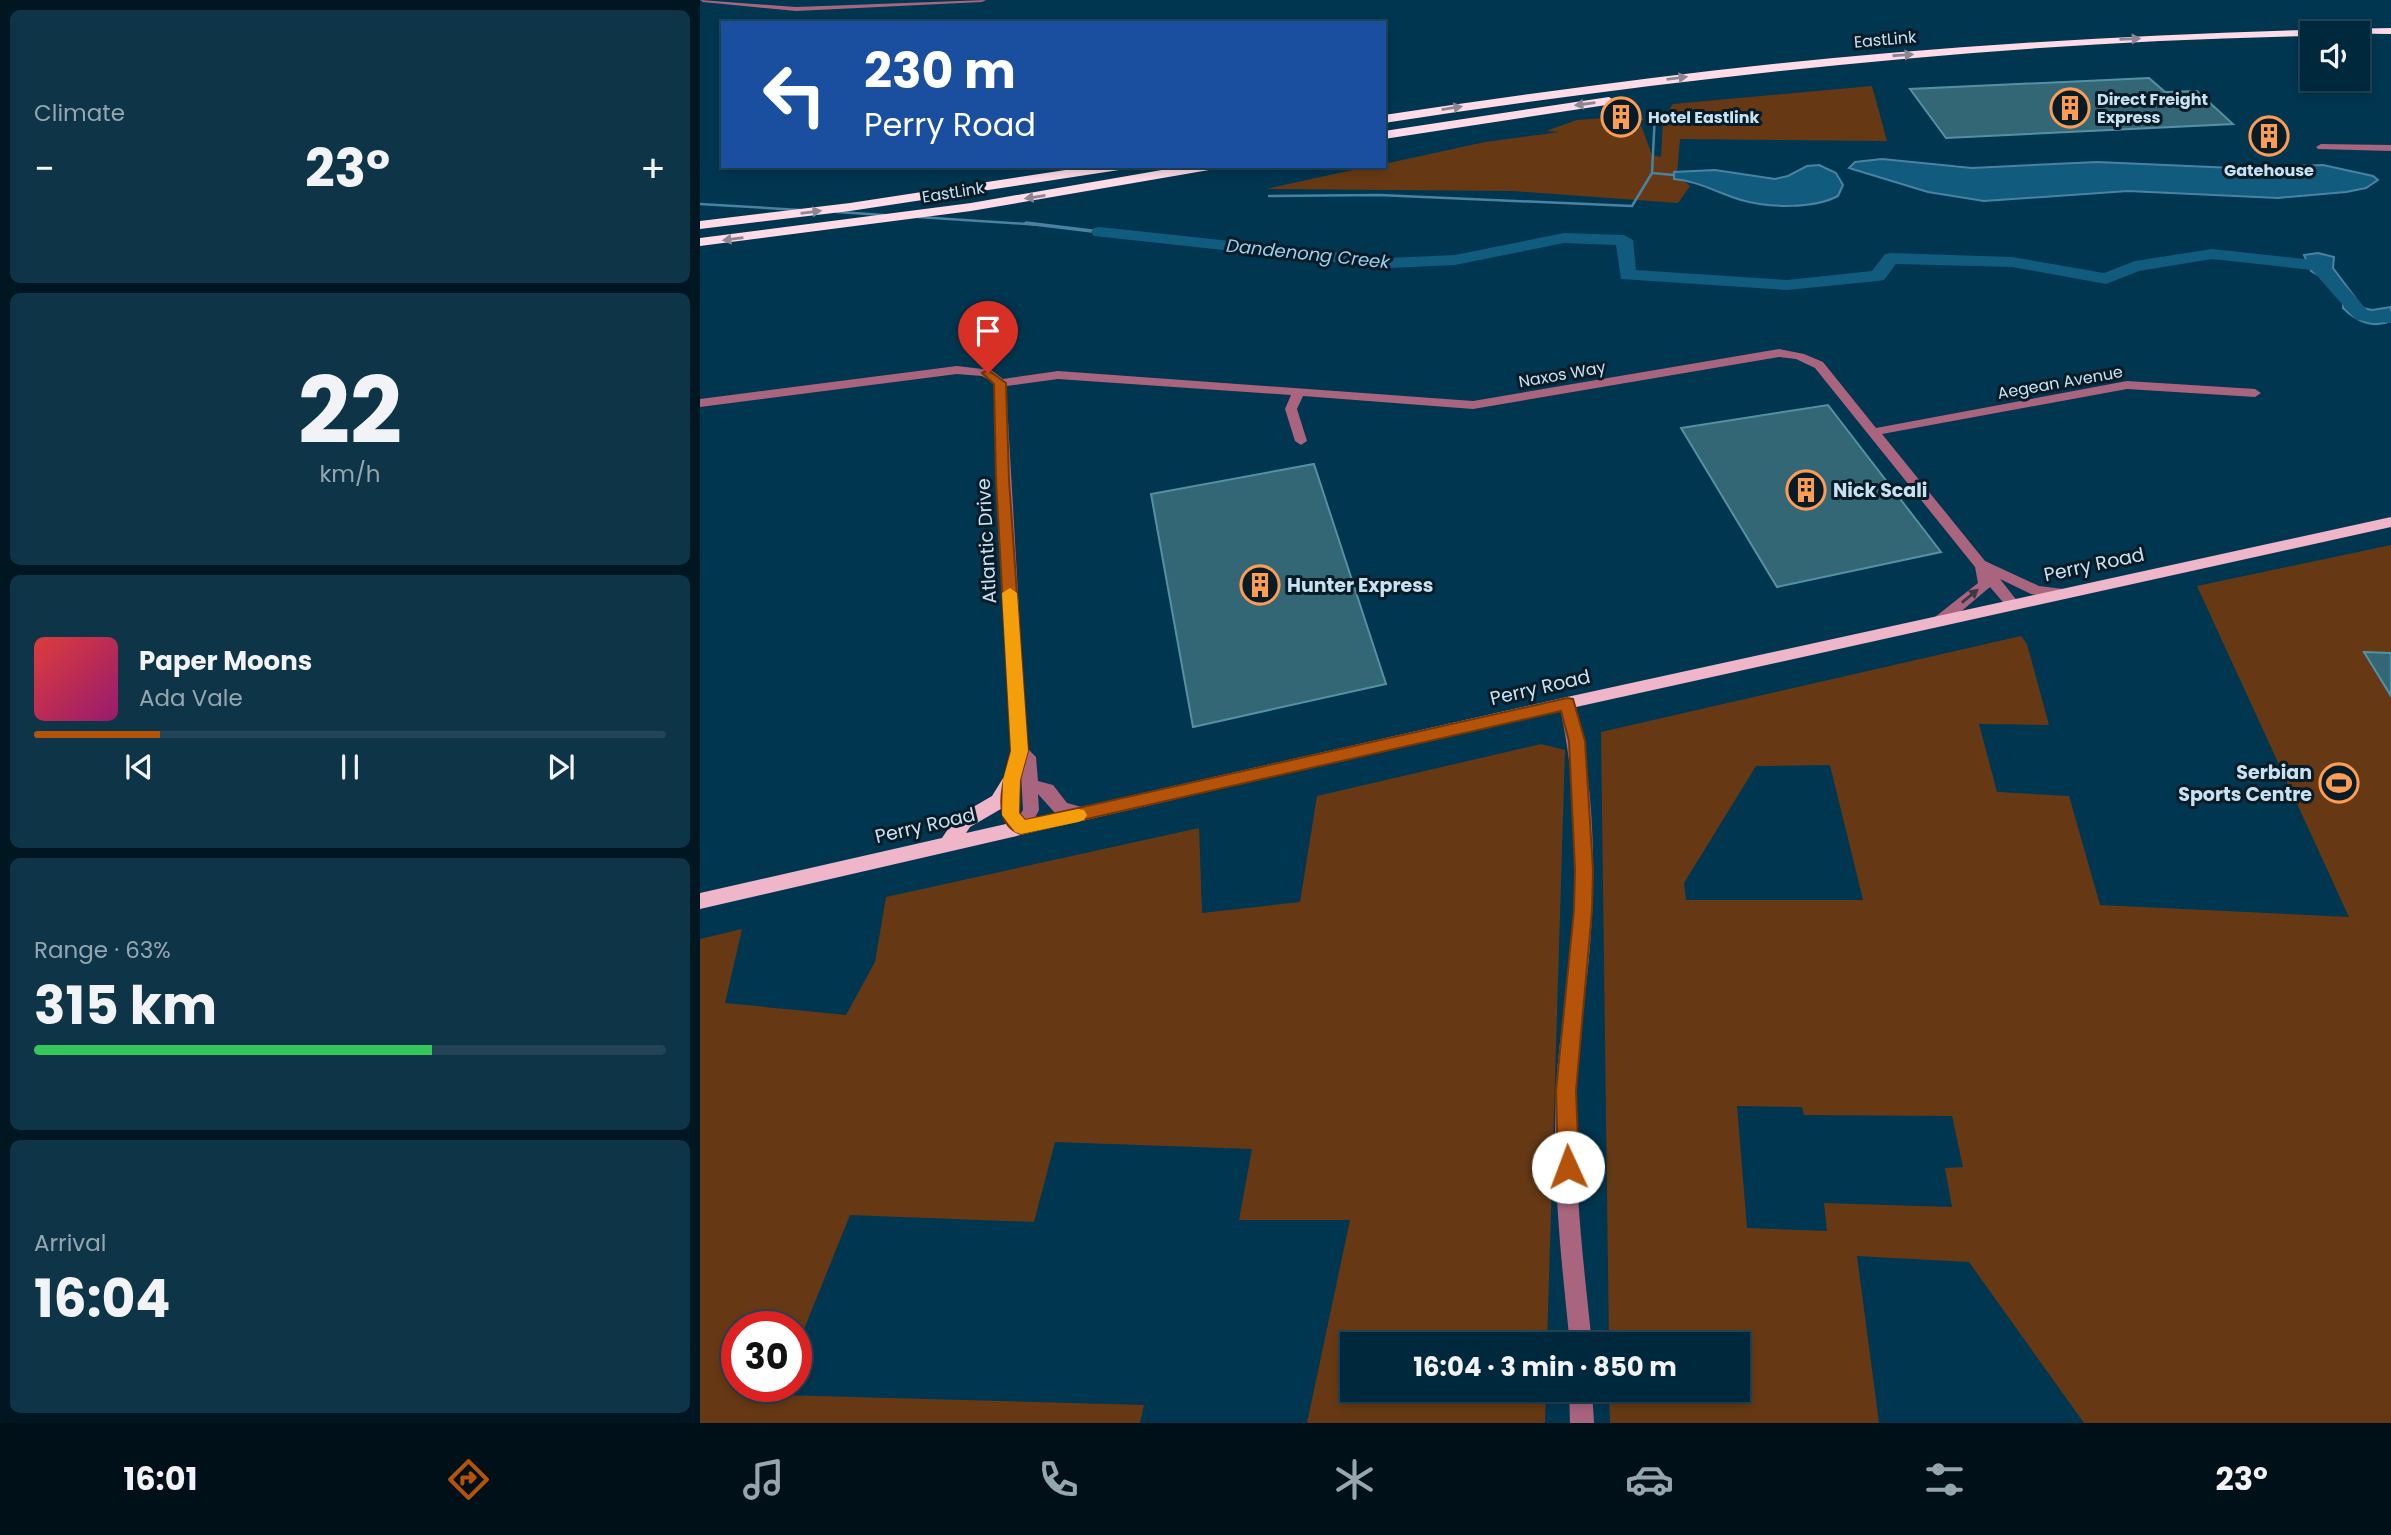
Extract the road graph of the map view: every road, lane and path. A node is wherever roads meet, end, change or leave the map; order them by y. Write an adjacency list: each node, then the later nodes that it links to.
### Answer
1 (703, 0): 3 (street)
2 (982, 0): 3 (street)
3 (891, 2)
4 (2391, 31): 10 (highway, EastLink, one-way to 4)
5 (2370, 43): 6 (highway)
6 (2391, 43)
7 (2300, 46): 8 (highway, EastLink)
8 (1772, 81)
9 (1625, 98): 11 (highway, one-way to 11)
10 (1386, 119)
11 (1386, 135)
12 (2321, 147): 13 (street)
13 (2391, 148)
14 (1107, 168): 16 (highway, EastLink, one-way to 14)
15 (1198, 168): 17 (highway, EastLink, one-way to 17)
16 (700, 225)
17 (700, 242)
18 (1000, 383): 19 (street, Naxos Way); 21 (street); 30 (street, Atlantic Drive)
19 (1298, 393): 22 (street, Naxos Way); 23 (street)
20 (2255, 393): 22 (street, Aegean Avenue)
21 (700, 403)
22 (1872, 432): 25 (street, Naxos Way)
23 (1301, 441)
24 (2391, 522): 26 (main road, Perry Road)
25 (1981, 564): 26 (street); 27 (street, Naxos Way); 28 (street, one-way to 25)
26 (2063, 594): 27 (main road, Perry Road)
27 (2013, 605): 28 (main road, Perry Road)
28 (1940, 621): 29 (main road, Perry Road)
29 (1567, 704): 33 (main road, Perry Road); 37 (street)
30 (1019, 751): 31 (street, Atlantic Drive); 32 (street, Atlantic Drive)
31 (1011, 780): 34 (street, Atlantic Drive); 35 (main road)
32 (1030, 786): 33 (street); 34 (street, Atlantic Drive)
33 (1083, 814): 34 (main road, Perry Road)
34 (1021, 828): 35 (main road, Perry Road)
35 (949, 843): 36 (main road, Perry Road)
36 (700, 901)
37 (1579, 1332)
38 (1581, 1402): 39 (street)
39 (1582, 1423)

